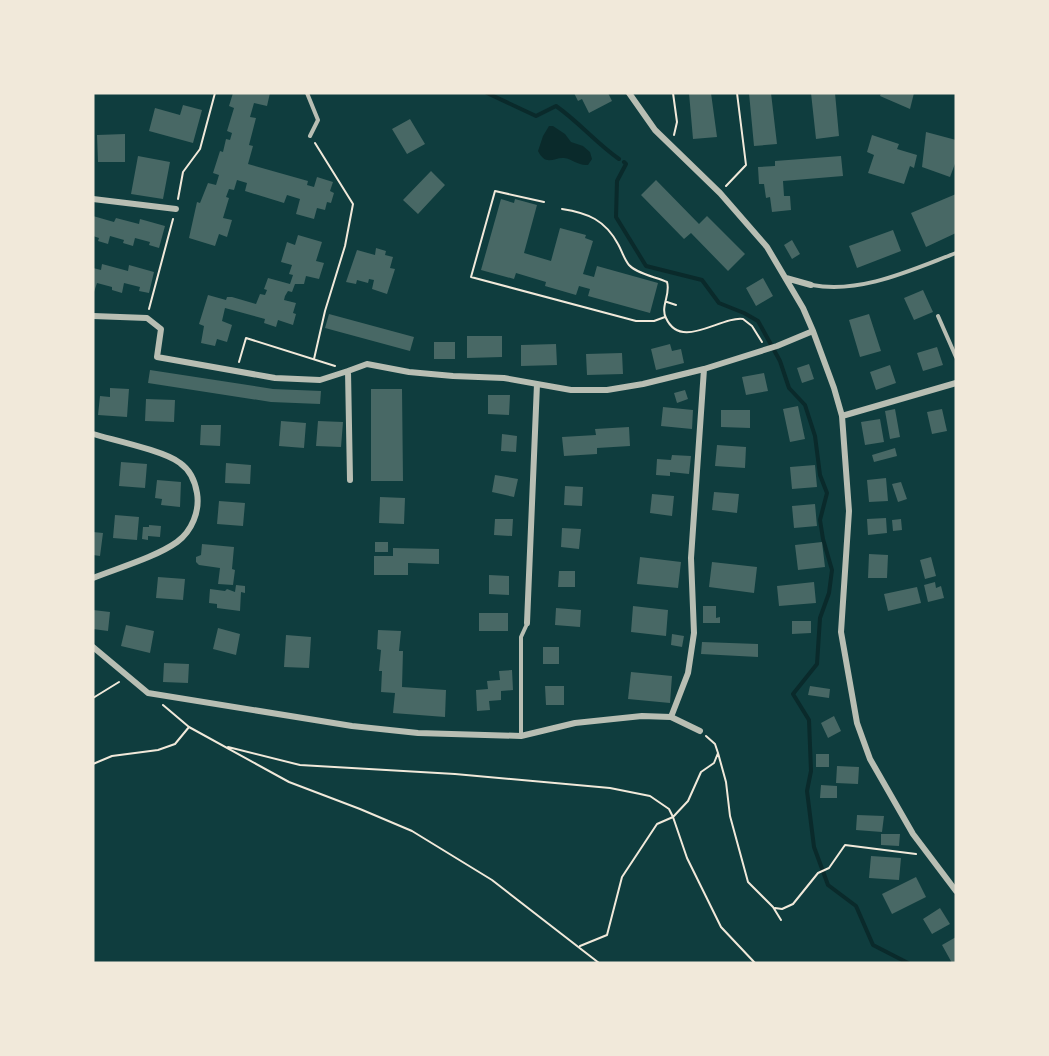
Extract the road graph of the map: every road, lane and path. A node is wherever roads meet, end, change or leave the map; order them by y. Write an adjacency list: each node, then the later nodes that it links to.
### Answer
1 (307, 93): 5 (lane)
2 (629, 93): 6 (street)
3 (673, 93): 6 (path)
4 (737, 93): 7 (path)
5 (310, 136): 23 (path)
6 (671, 147): 7 (street)
7 (720, 193): 13 (street)
8 (93, 199): 10 (street)
9 (544, 202): 19 (path)
10 (176, 209)
11 (562, 209): 15 (path)
12 (956, 253): 14 (lane)
13 (786, 278): 14 (street); 20 (street)
14 (811, 285)
15 (666, 302): 16 (path); 19 (path)
16 (676, 305)
17 (93, 316): 26 (street)
18 (938, 316): 22 (lane)
19 (665, 317): 21 (path)
20 (813, 331): 21 (street); 30 (street)
21 (767, 350): 25 (street)
22 (956, 357)
23 (314, 359): 24 (path); 26 (path)
24 (323, 361)
25 (704, 369): 29 (street); 39 (street)
26 (236, 371): 27 (street)
27 (348, 371): 29 (street); 32 (street)
28 (956, 383): 30 (street)
29 (537, 384): 34 (street)
30 (842, 416): 47 (street)
31 (93, 434): 33 (street)
32 (350, 480)
33 (93, 578)
34 (527, 623): 42 (lane)
35 (93, 647): 36 (street)
36 (129, 677): 37 (street); 38 (path)
37 (148, 693): 40 (path); 42 (street)
38 (93, 698)
39 (671, 717): 41 (street); 42 (street)
40 (189, 727): 43 (path); 45 (path)
41 (699, 731): 44 (path)
42 (521, 736)
43 (228, 747): 46 (path); 51 (path)
44 (718, 753): 46 (path); 49 (path)
45 (93, 764)
46 (673, 817): 51 (path); 53 (path)
47 (928, 855): 48 (street); 49 (path)
48 (956, 891)
49 (773, 907): 50 (path)
50 (780, 920)
51 (579, 946): 52 (path)
52 (599, 963)
53 (755, 963)

